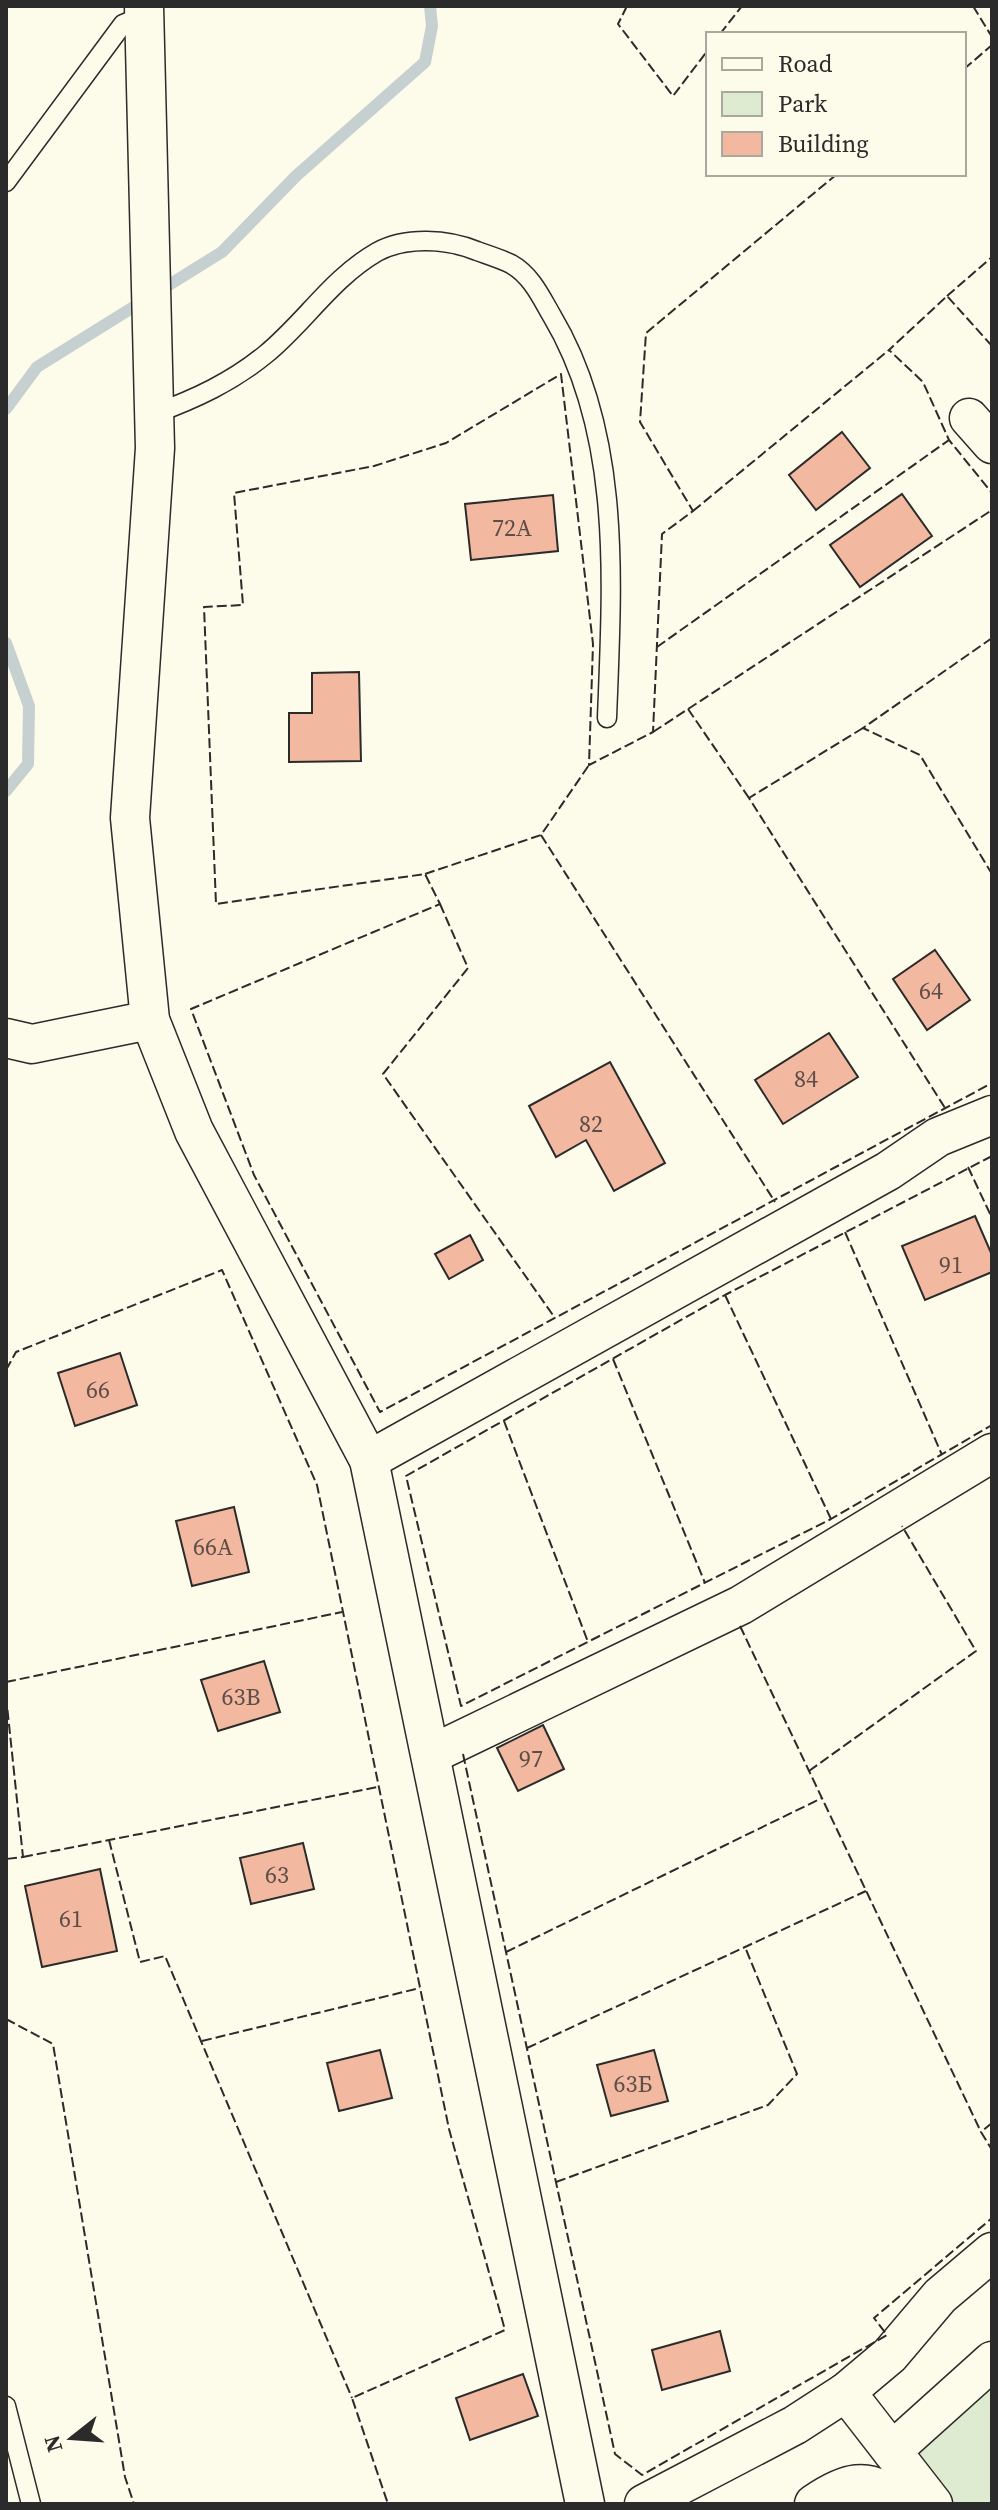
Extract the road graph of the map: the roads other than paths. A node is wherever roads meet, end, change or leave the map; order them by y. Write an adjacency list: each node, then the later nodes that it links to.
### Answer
1 (144, 11): 2 (lane); 3 (street)
2 (6, 182)
3 (154, 414): 4 (lane); 5 (street)
4 (607, 718)
5 (150, 1020): 6 (street); 9 (street)
6 (6, 1038)
7 (992, 1115): 9 (street)
8 (992, 1453): 10 (street)
9 (369, 1460): 10 (street)
10 (432, 1754): 18 (street)
11 (992, 2252): 13 (street)
12 (992, 2361): 15 (street)
13 (846, 2392): 15 (street); 16 (street)
14 (6, 2406): 17 (lane)
15 (892, 2451): 22 (street)
16 (690, 2491): 19 (street)
17 (31, 2504)
18 (585, 2504)
19 (644, 2504)
20 (814, 2504): 21 (street)
21 (896, 2504)
22 (933, 2504)

